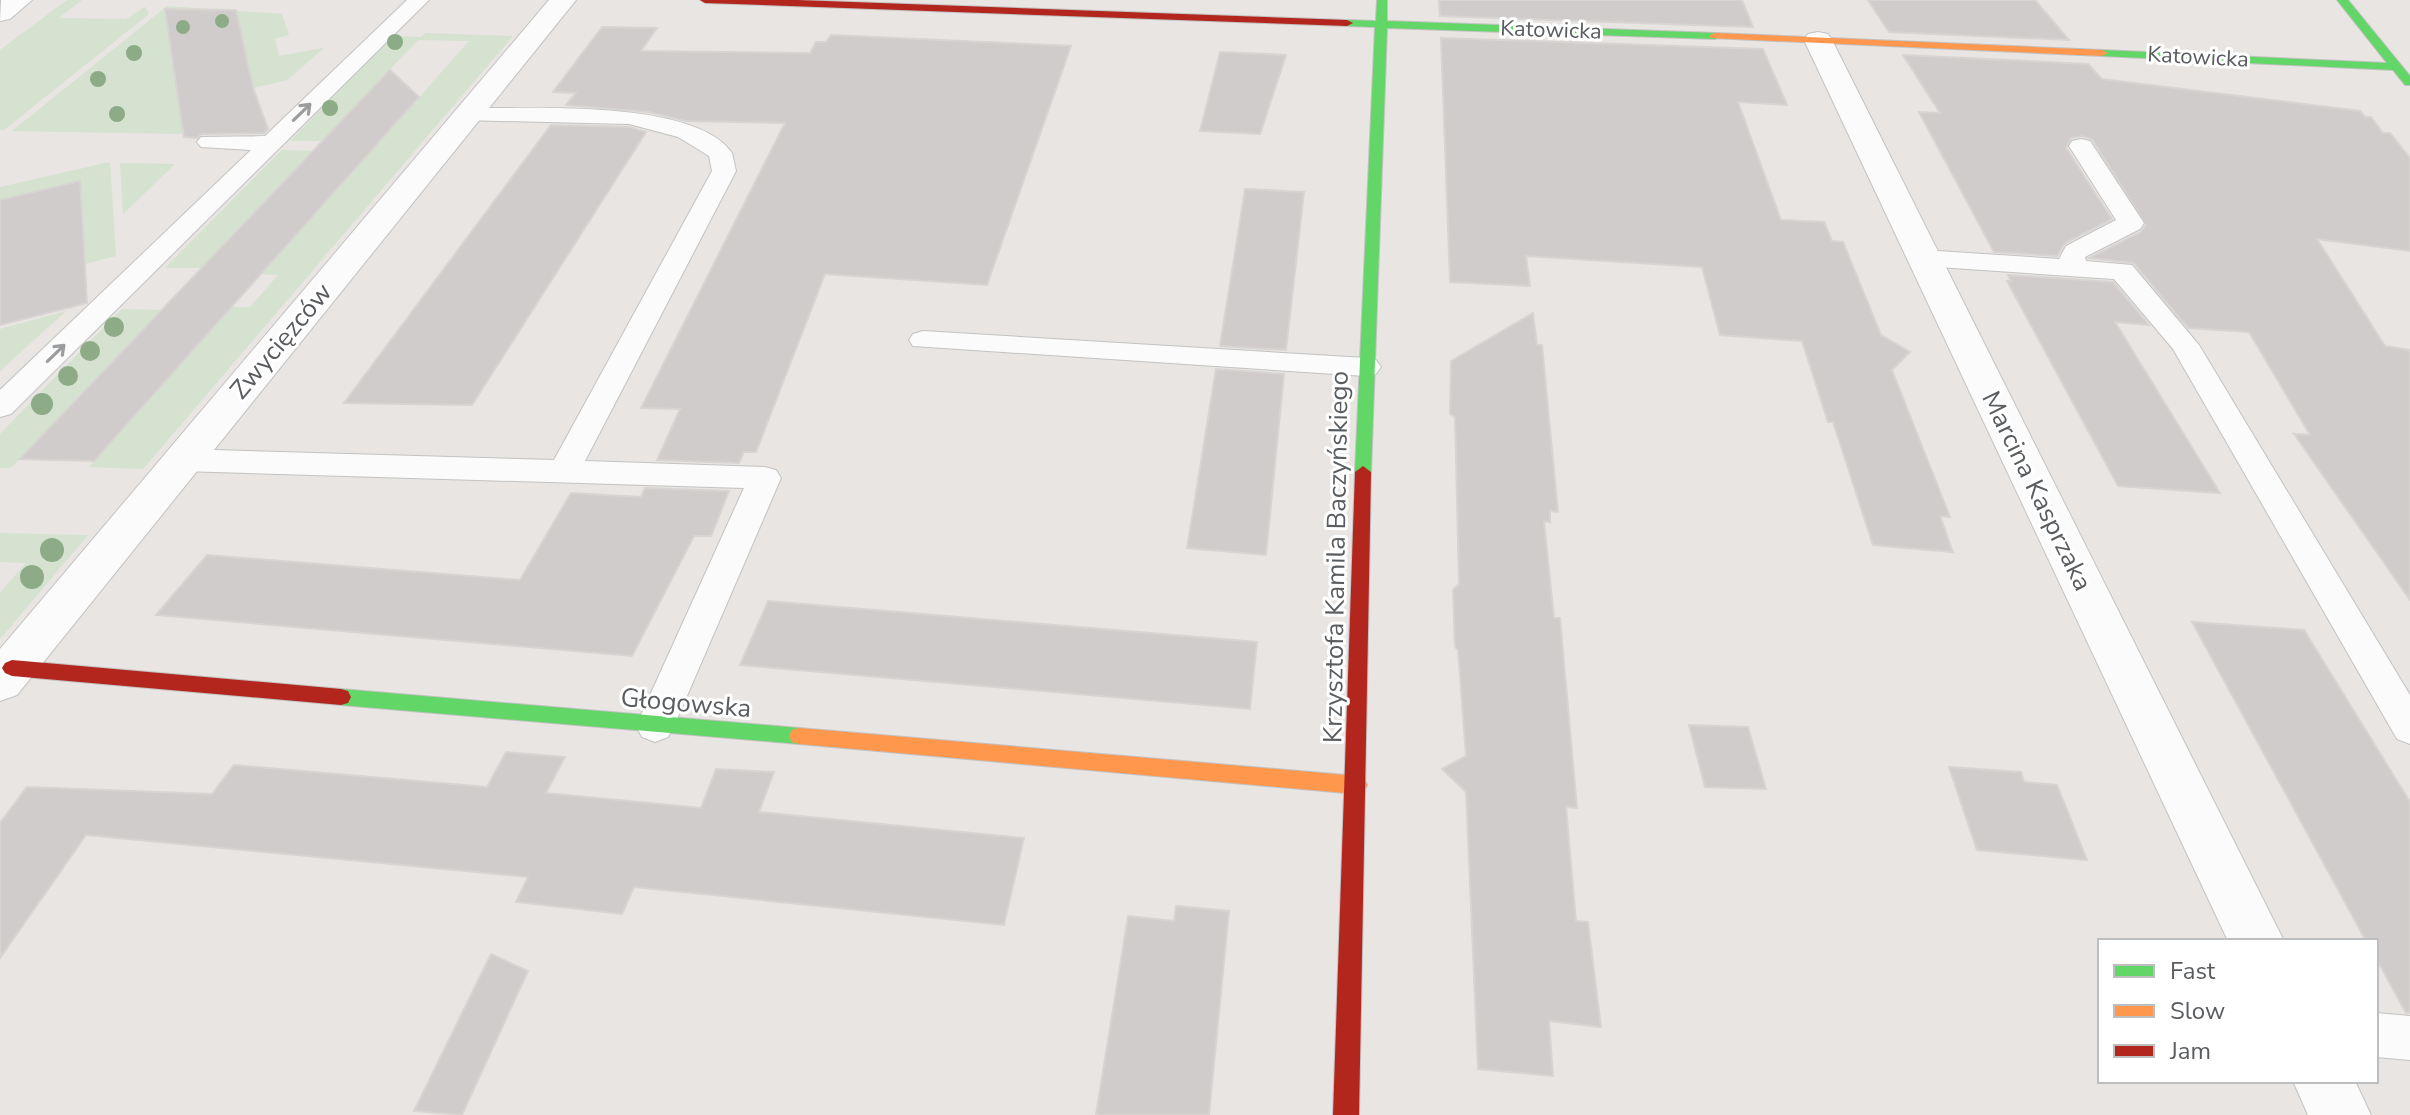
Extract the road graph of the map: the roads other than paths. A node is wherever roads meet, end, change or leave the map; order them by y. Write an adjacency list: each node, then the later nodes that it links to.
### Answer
1 (19, 0): 7 (street)
2 (419, 0): 14 (lane, one-way to 2)
3 (563, 0): 12 (street, Zwycięzców)
4 (705, 0): 8 (street, Katowicka)
5 (1382, 0): 8 (street, Krzysztofa Kamila Baczyńskiego)
6 (2342, 0): 10 (street)
7 (0, 13)
8 (1382, 25): 9 (street, Katowicka); 19 (street, Krzysztofa Kamila Baczyńskiego)
9 (1818, 40): 10 (street, Katowicka); 16 (street, Marcina Kasprzaka)
10 (2398, 59): 11 (street)
11 (2410, 83)
12 (470, 115): 21 (street, Zwycięzców); 22 (lane)
13 (209, 142): 14 (lane)
14 (271, 143): 20 (lane, one-way to 14)
15 (2081, 146): 17 (lane)
16 (1923, 258): 17 (lane); 27 (street, Marcina Kasprzaka)
17 (2075, 268): 25 (lane)
18 (923, 340): 19 (lane)
19 (1366, 367): 26 (street, Krzysztofa Kamila Baczyńskiego)
20 (0, 407)
21 (181, 460): 22 (lane); 23 (street, Zwycięzców)
22 (564, 471): 24 (lane)
23 (6, 675): 24 (street, Głogowska)
24 (655, 726): 26 (street, Głogowska)
25 (2410, 728)
26 (1357, 785): 31 (street, Krzysztofa Kamila Baczyńskiego)
27 (2255, 939)
28 (2378, 1035): 29 (lane)
29 (2410, 1038)
30 (2324, 1083): 32 (street)
31 (1346, 1115)
32 (2340, 1115)

